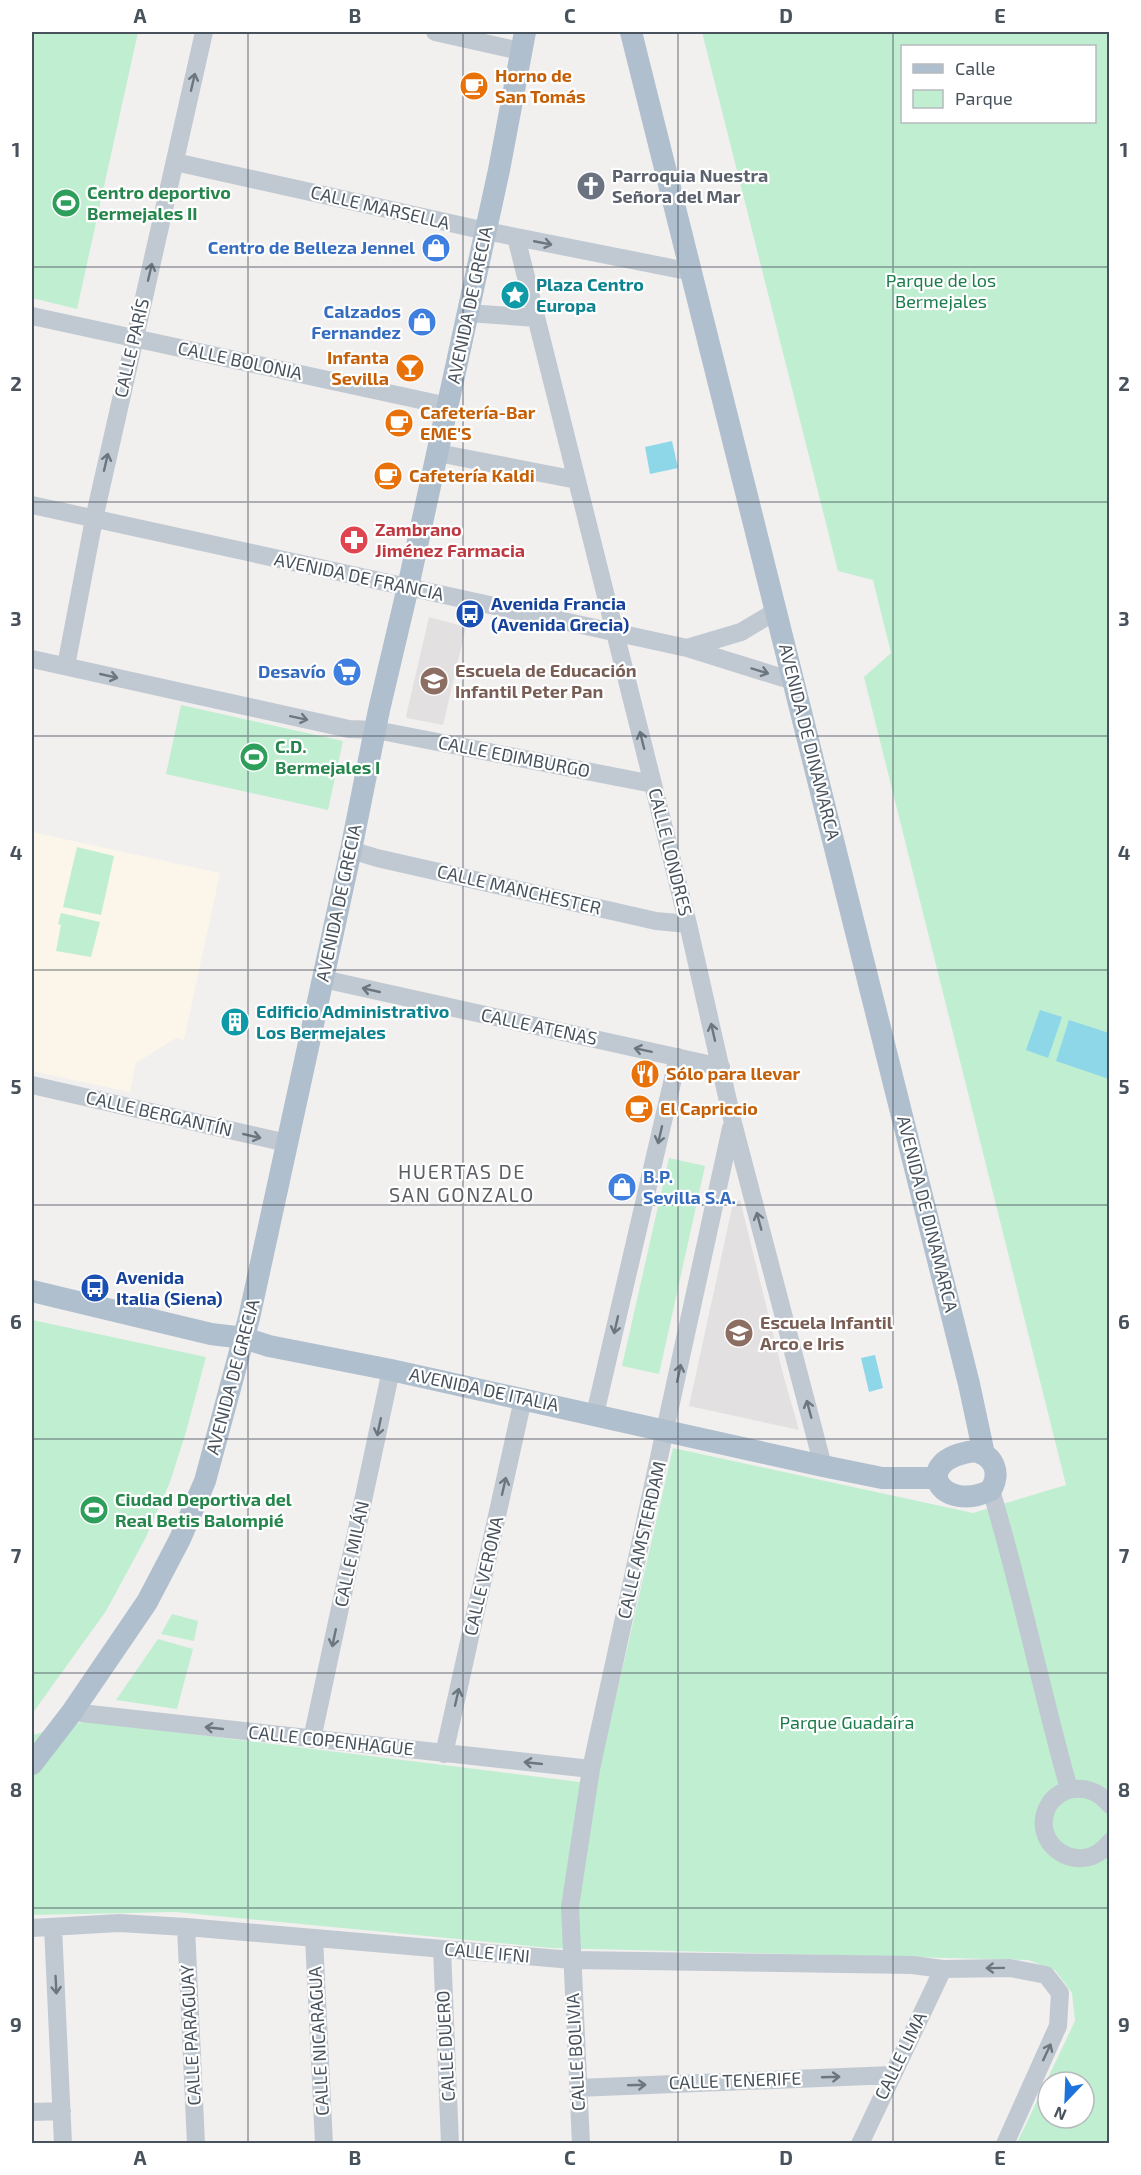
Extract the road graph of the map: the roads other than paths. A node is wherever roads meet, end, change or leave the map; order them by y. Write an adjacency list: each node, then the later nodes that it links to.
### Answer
1 (204, 32): 5 (street, CALLE PARÍS, one-way to 1)
2 (435, 32): 4 (street)
3 (631, 32): 8 (main road, AVENIDA DE DINAMARCA)
4 (523, 41): 6 (main road, AVENIDA DE GRECIA)
5 (175, 162): 6 (street, CALLE MARSELLA); 12 (street, CALLE PARÍS, one-way to 5)
6 (486, 231): 7 (street, CALLE MARSELLA); 9 (main road, AVENIDA DE GRECIA)
7 (516, 237): 8 (street, CALLE MARSELLA, one-way to 8); 11 (street, CALLE LONDRES)
8 (692, 272): 19 (main road, AVENIDA DE DINAMARCA)
9 (468, 313): 11 (street); 13 (main road, AVENIDA DE GRECIA)
10 (32, 316): 12 (street, CALLE BOLONIA)
11 (536, 318): 15 (street, CALLE LONDRES)
12 (134, 338): 13 (street, CALLE BOLONIA); 17 (street, CALLE PARÍS, one-way to 12)
13 (448, 406): 14 (main road, AVENIDA DE GRECIA)
14 (438, 453): 15 (street); 18 (main road, AVENIDA DE GRECIA)
15 (577, 480): 20 (street, CALLE LONDRES)
16 (32, 505): 17 (street, AVENIDA DE FRANCIA)
17 (94, 519): 18 (street, AVENIDA DE FRANCIA); 25 (street, CALLE PARÍS)
18 (408, 587): 20 (street, AVENIDA DE FRANCIA); 27 (main road, AVENIDA DE GRECIA)
19 (776, 611): 21 (street); 26 (main road, AVENIDA DE DINAMARCA)
20 (615, 632): 22 (street, AVENIDA DE FRANCIA); 28 (street, CALLE LONDRES, one-way to 20)
21 (741, 632): 22 (street); 24 (street)
22 (687, 648): 24 (street, AVENIDA DE FRANCIA)
23 (32, 659): 25 (street, CALLE EDIMBURGO)
24 (737, 664): 26 (street, AVENIDA DE FRANCIA, one-way to 26)
25 (66, 666): 27 (street, CALLE EDIMBURGO, one-way to 27)
26 (793, 681): 43 (main road, AVENIDA DE DINAMARCA)
27 (376, 730): 28 (street, CALLE EDIMBURGO); 29 (main road, AVENIDA DE GRECIA)
28 (653, 784): 30 (street, CALLE LONDRES)
29 (351, 850): 30 (street, CALLE MANCHESTER); 31 (main road, AVENIDA DE GRECIA)
30 (688, 924): 33 (street, CALLE LONDRES, one-way to 30)
31 (322, 979): 32 (street, CALLE ATENAS, one-way to 31); 36 (main road, AVENIDA DE GRECIA)
32 (678, 1057): 33 (street, CALLE ATENAS); 41 (street, one-way to 41)
33 (721, 1067): 35 (street, CALLE LONDRES)
34 (32, 1085): 36 (street, CALLE BERGANTÍN, one-way to 36)
35 (732, 1123): 42 (street, CALLE AMSTERDAM, one-way to 35); 44 (street, CALLE LONDRES, one-way to 35)
36 (286, 1143): 38 (main road, AVENIDA DE GRECIA)
37 (32, 1291): 38 (main road, AVENIDA DE ITALIA)
38 (244, 1338): 39 (main road, AVENIDA DE ITALIA); 47 (main road, AVENIDA DE GRECIA)
39 (392, 1370): 40 (main road, AVENIDA DE ITALIA); 48 (street, CALLE MILÁN, one-way to 48)
40 (524, 1399): 41 (main road, AVENIDA DE ITALIA); 49 (street, CALLE VERONA, one-way to 40)
41 (596, 1414): 42 (main road, AVENIDA DE ITALIA)
42 (666, 1430): 44 (main road, AVENIDA DE ITALIA); 51 (street, CALLE AMSTERDAM)
43 (984, 1454): 45 (main road); 46 (main road)
44 (823, 1466): 45 (main road, AVENIDA DE ITALIA)
45 (937, 1478): 46 (main road)
46 (991, 1490): 52 (street)
47 (72, 1712): 48 (street, CALLE COPENHAGUE, one-way to 47); 50 (main road, AVENIDA DE GRECIA)
48 (312, 1739): 49 (street, CALLE COPENHAGUE)
49 (444, 1754): 51 (street, CALLE COPENHAGUE, one-way to 49)
50 (32, 1764)
51 (591, 1769): 60 (street, CALLE AMSTERDAM)
52 (1069, 1789): 53 (street); 54 (street)
53 (1110, 1805)
54 (1110, 1842)
55 (53, 1927): 56 (street, CALLE IFNI); 57 (street, CALLE IFNI); 64 (street, one-way to 64)
56 (186, 1927): 58 (street, CALLE IFNI); 67 (street, CALLE PARAGUAY)
57 (32, 1928)
58 (314, 1938): 59 (street, CALLE IFNI); 68 (street, CALLE NICARAGUA)
59 (442, 1949): 60 (street, CALLE IFNI); 69 (street, CALLE DUERO)
60 (572, 1960): 61 (street, CALLE IFNI); 63 (street, CALLE BOLIVIA)
61 (943, 1969): 62 (street, CALLE LIMA); 72 (street, CALLE IFNI, one-way to 61)
62 (892, 2075): 63 (street, CALLE TENERIFE, one-way to 62); 71 (street, CALLE LIMA)
63 (578, 2088): 70 (street, CALLE BOLIVIA)
64 (62, 2111): 65 (street); 66 (street)
65 (32, 2112)
66 (63, 2144)
67 (196, 2144)
68 (324, 2144)
69 (450, 2144)
70 (581, 2144)
71 (860, 2144)
72 (1005, 2144)

